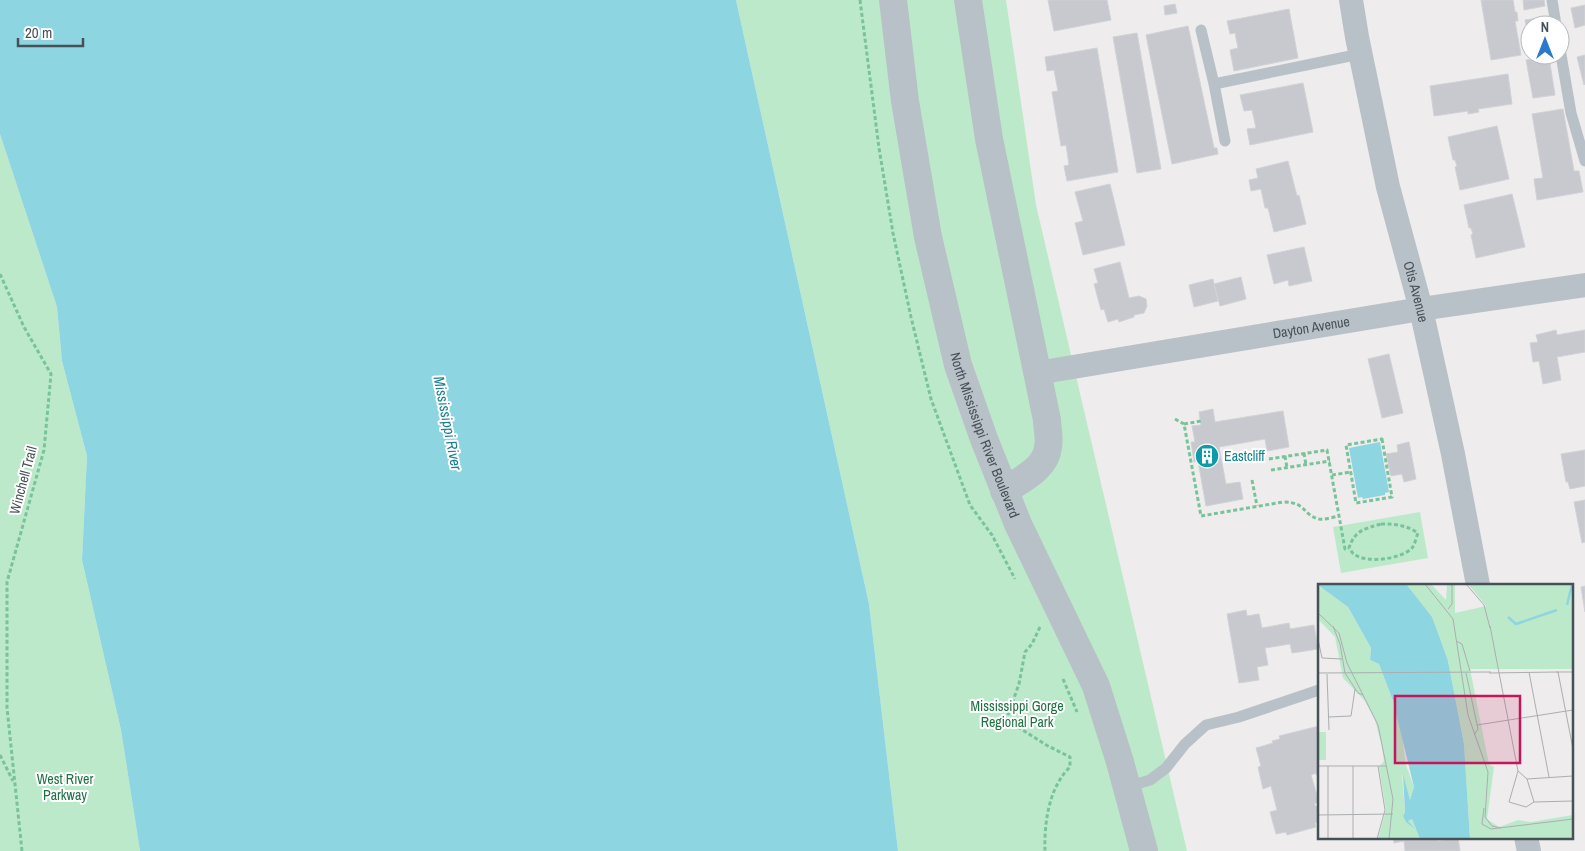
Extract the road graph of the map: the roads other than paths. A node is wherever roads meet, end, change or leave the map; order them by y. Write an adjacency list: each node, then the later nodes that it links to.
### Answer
1 (893, 0): 15 (street, North Mississippi River Boulevard)
2 (968, 0): 14 (street)
3 (1351, 0): 7 (street, Otis Avenue)
4 (1552, 0): 5 (lane)
5 (1554, 15)
6 (1201, 30): 9 (lane)
7 (1360, 54): 9 (lane); 13 (street, Otis Avenue)
8 (1563, 65): 11 (lane)
9 (1214, 84): 10 (lane)
10 (1225, 141)
11 (1585, 161)
12 (1585, 285): 13 (street, Dayton Avenue)
13 (1421, 309): 14 (street, Dayton Avenue); 16 (street, Otis Avenue)
14 (1037, 372): 15 (street)
15 (1004, 491): 18 (street, North Mississippi River Boulevard)
16 (1478, 584)
17 (1318, 690): 18 (lane)
18 (1127, 788): 20 (street, North Mississippi River Boulevard)
19 (1526, 838): 21 (street)
20 (1144, 851)
21 (1529, 851)

